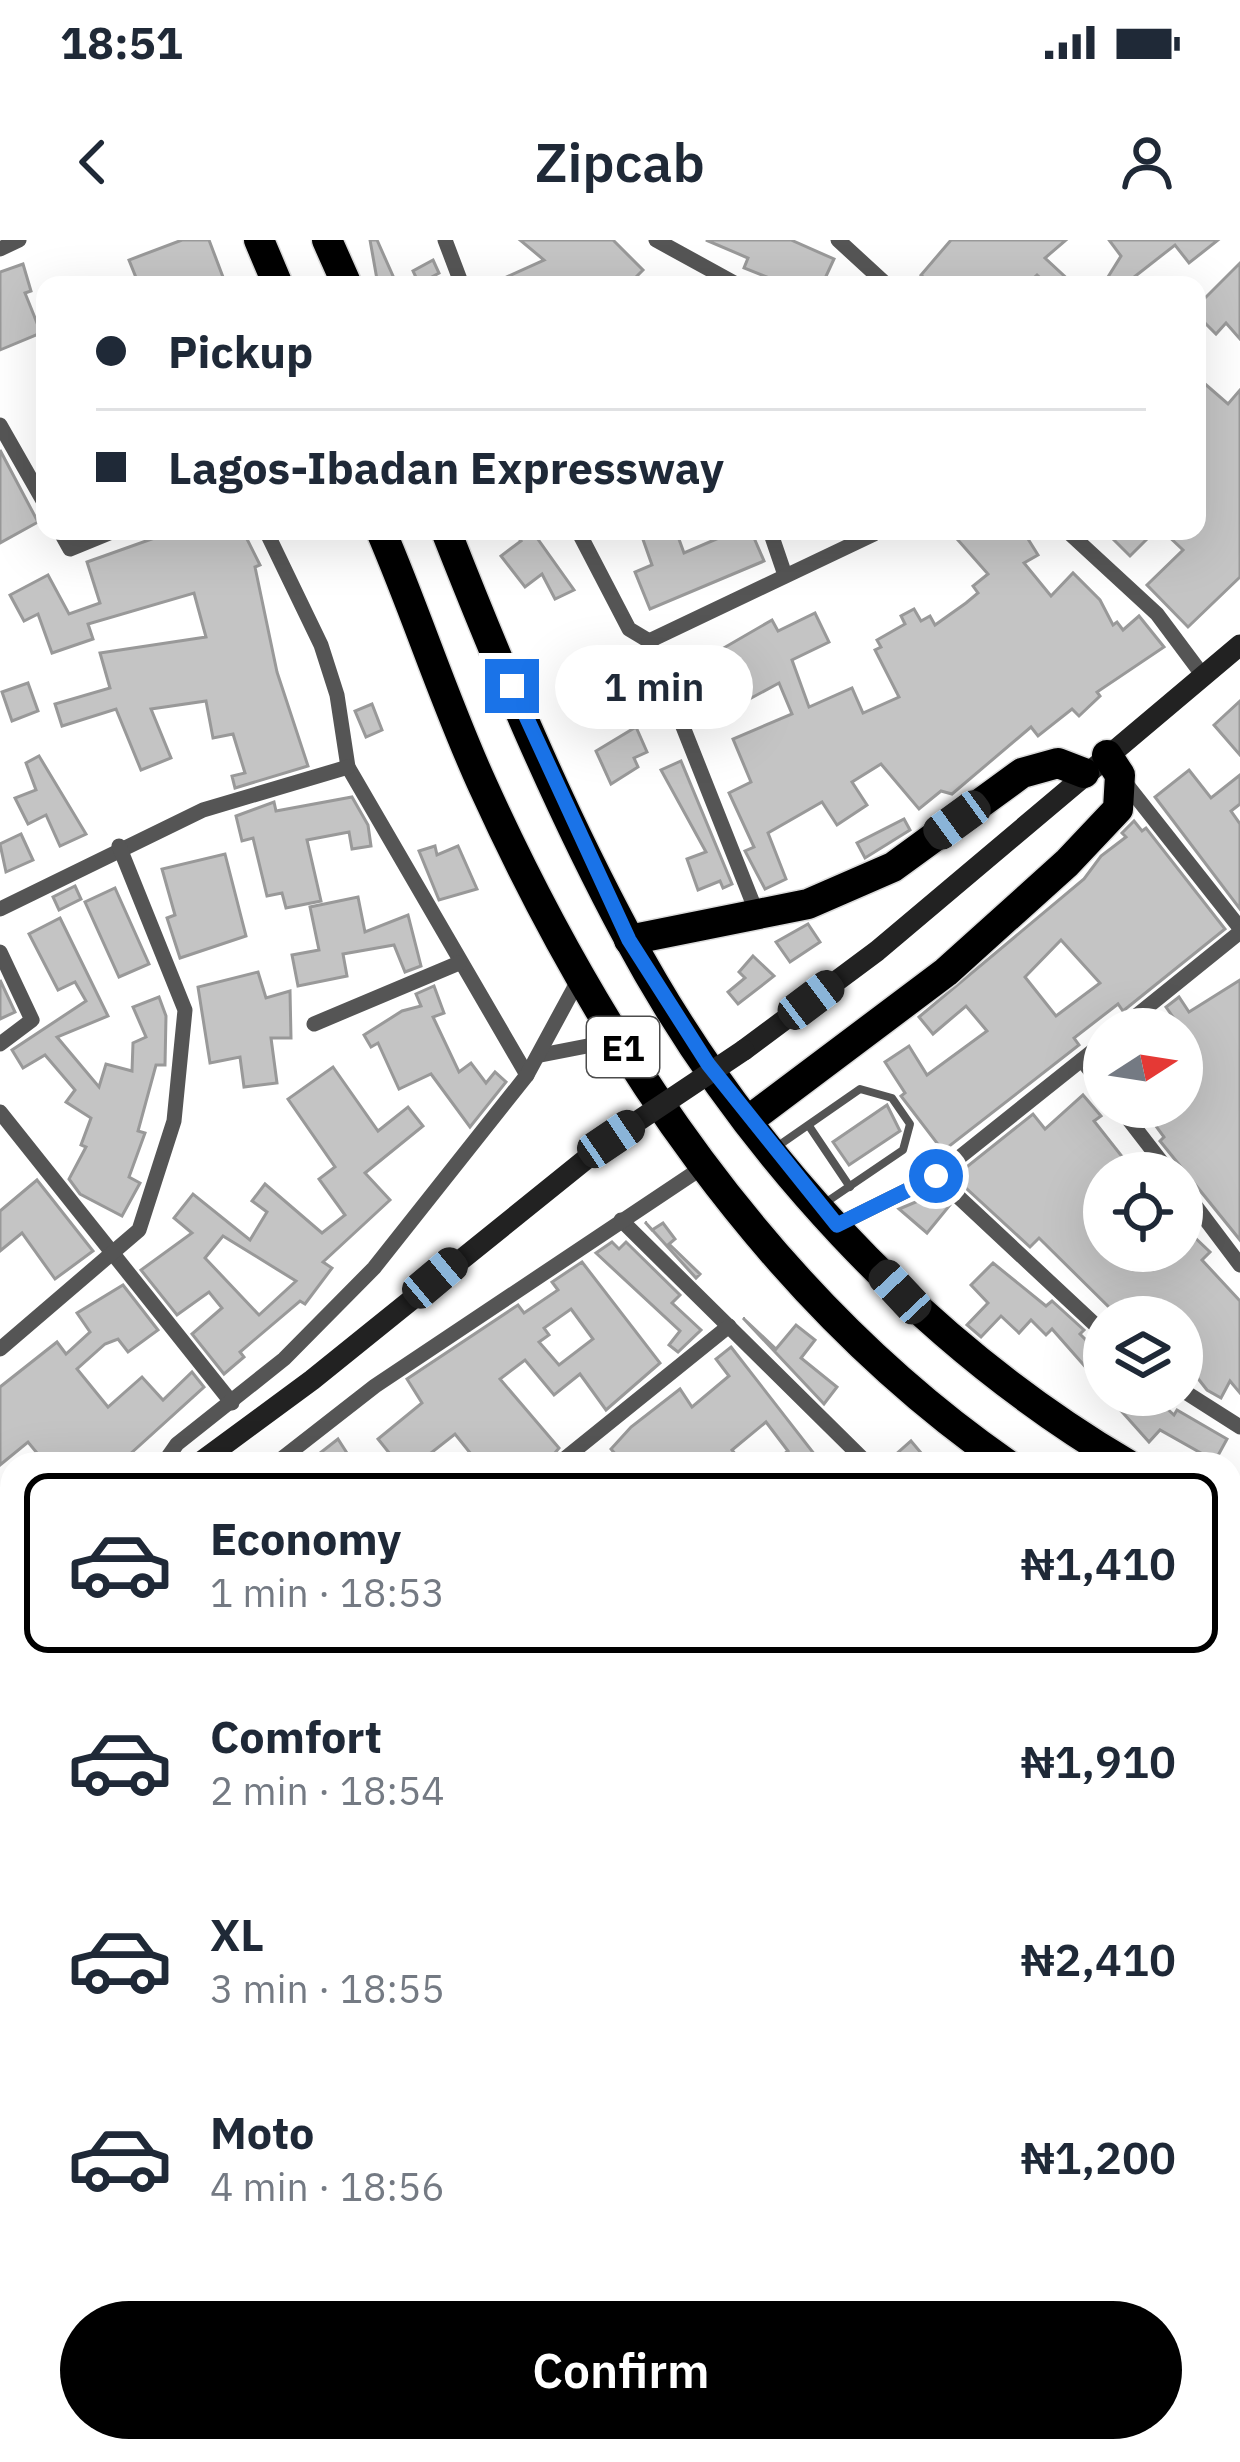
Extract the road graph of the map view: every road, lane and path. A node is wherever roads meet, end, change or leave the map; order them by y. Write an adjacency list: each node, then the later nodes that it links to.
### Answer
1 (19, 240): 7 (street)
2 (260, 240): 8 (highway)
3 (327, 240): 9 (highway)
4 (445, 240): 10 (street)
5 (656, 240): 11 (street)
6 (838, 240): 12 (street)
7 (0, 249)
8 (274, 276)
9 (343, 276)
10 (459, 276)
11 (722, 276)
12 (877, 276)
13 (0, 425): 14 (street)
14 (36, 488)
15 (65, 540): 16 (street)
16 (92, 540)
17 (270, 540): 28 (street)
18 (385, 540): 37 (highway, E1)
19 (450, 540): 34 (highway, E1)
20 (583, 540): 25 (street)
21 (773, 540): 24 (street)
22 (861, 540): 24 (street)
23 (1082, 540): 27 (street)
24 (785, 575): 25 (street)
25 (649, 641): 32 (street)
26 (1240, 645): 27 (main road)
27 (1201, 674): 29 (main road)
28 (348, 767): 30 (street); 36 (street)
29 (1104, 768): 32 (highway); 33 (street); 46 (highway); 66 (main road, bridge)
30 (119, 846): 31 (street); 57 (street)
31 (0, 909)
32 (758, 916): 34 (highway)
33 (1240, 930): 38 (street)
34 (629, 940): 46 (highway, E1)
35 (0, 952): 41 (street)
36 (459, 963): 39 (street); 44 (street)
37 (580, 977): 40 (highway, E1); 42 (street)
38 (1145, 1008)
39 (314, 1024)
40 (618, 1040): 42 (street); 51 (highway, E1)
41 (0, 1044)
42 (541, 1054): 44 (street)
43 (1082, 1060): 52 (street)
44 (527, 1075): 62 (street)
45 (0, 1112): 57 (street)
46 (749, 1120): 49 (highway, E1)
47 (809, 1126): 49 (lane); 53 (lane); 53 (lane)
48 (1135, 1128): 50 (street)
49 (774, 1149): 54 (highway, E1)
50 (1154, 1152)
51 (703, 1167): 56 (street); 70 (highway, E1)
52 (936, 1176): 54 (street); 59 (street)
53 (850, 1187): 54 (lane)
54 (829, 1215): 71 (highway, E1)
55 (1203, 1216): 58 (street)
56 (621, 1220): 60 (street); 67 (street)
57 (112, 1256): 61 (street); 62 (street)
58 (1240, 1265)
59 (1083, 1313)
60 (728, 1326): 68 (street); 69 (street)
61 (0, 1349)
62 (232, 1403): 65 (street)
63 (1203, 1403): 64 (street)
64 (1240, 1427)
65 (171, 1452)
66 (214, 1452)
67 (290, 1452)
68 (573, 1452)
69 (856, 1452)
70 (990, 1452)
71 (1107, 1452)

